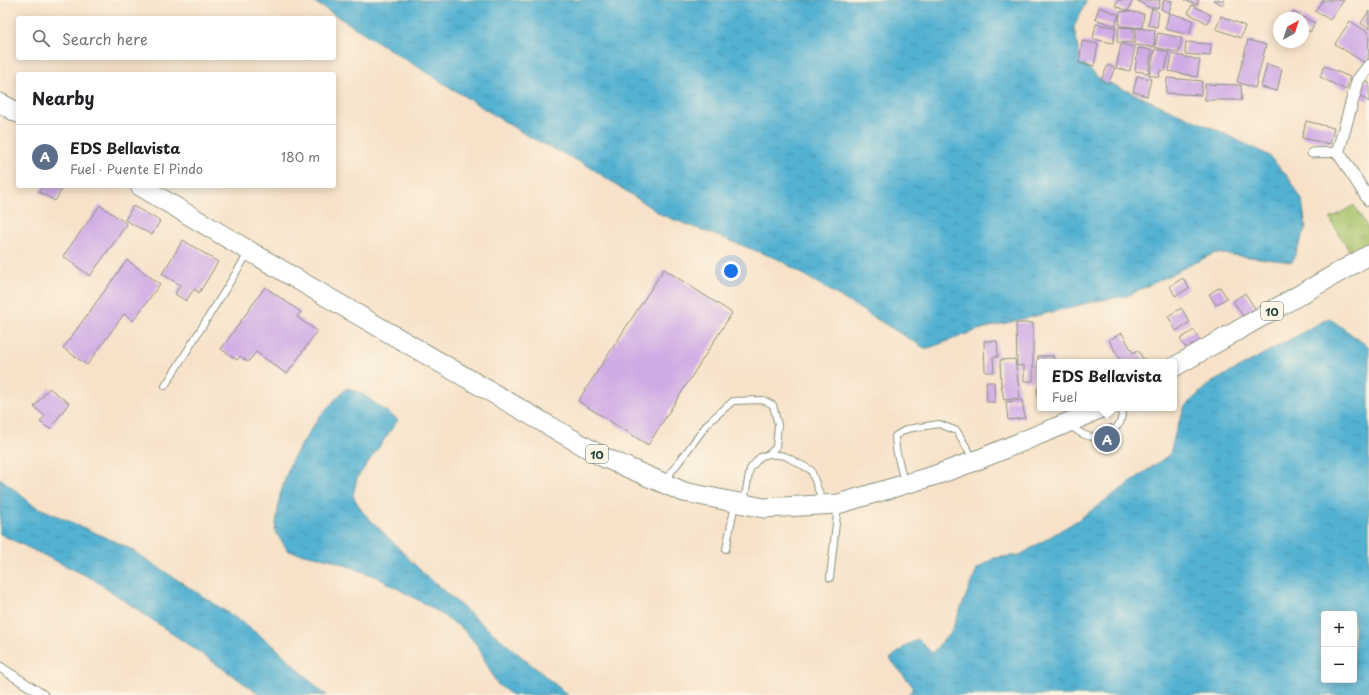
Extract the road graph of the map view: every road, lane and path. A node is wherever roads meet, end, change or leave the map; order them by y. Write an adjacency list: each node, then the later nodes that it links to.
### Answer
1 (1369, 66): 4 (street)
2 (0, 103): 3 (main road)
3 (16, 112)
4 (1338, 152): 5 (street); 7 (street)
5 (1312, 153)
6 (143, 188): 8 (main road, 10)
7 (1369, 200)
8 (250, 251): 11 (lane); 19 (main road, 10)
9 (1369, 255): 10 (main road, 10)
10 (1177, 365)
11 (165, 386)
12 (1094, 411): 14 (main road, 10)
13 (1123, 411): 15 (lane)
14 (1068, 423): 16 (lane); 18 (main road, 10)
15 (1114, 430)
16 (1095, 437)
17 (770, 454): 19 (lane); 21 (lane); 22 (lane)
18 (975, 461): 20 (main road, 10); 20 (lane)
19 (663, 483): 21 (main road, 10)
20 (904, 484): 22 (main road, 10)
21 (740, 504): 22 (main road, 10); 23 (lane)
22 (831, 504): 24 (lane)
23 (726, 549)
24 (830, 578)
25 (0, 667): 26 (street)
26 (43, 695)

